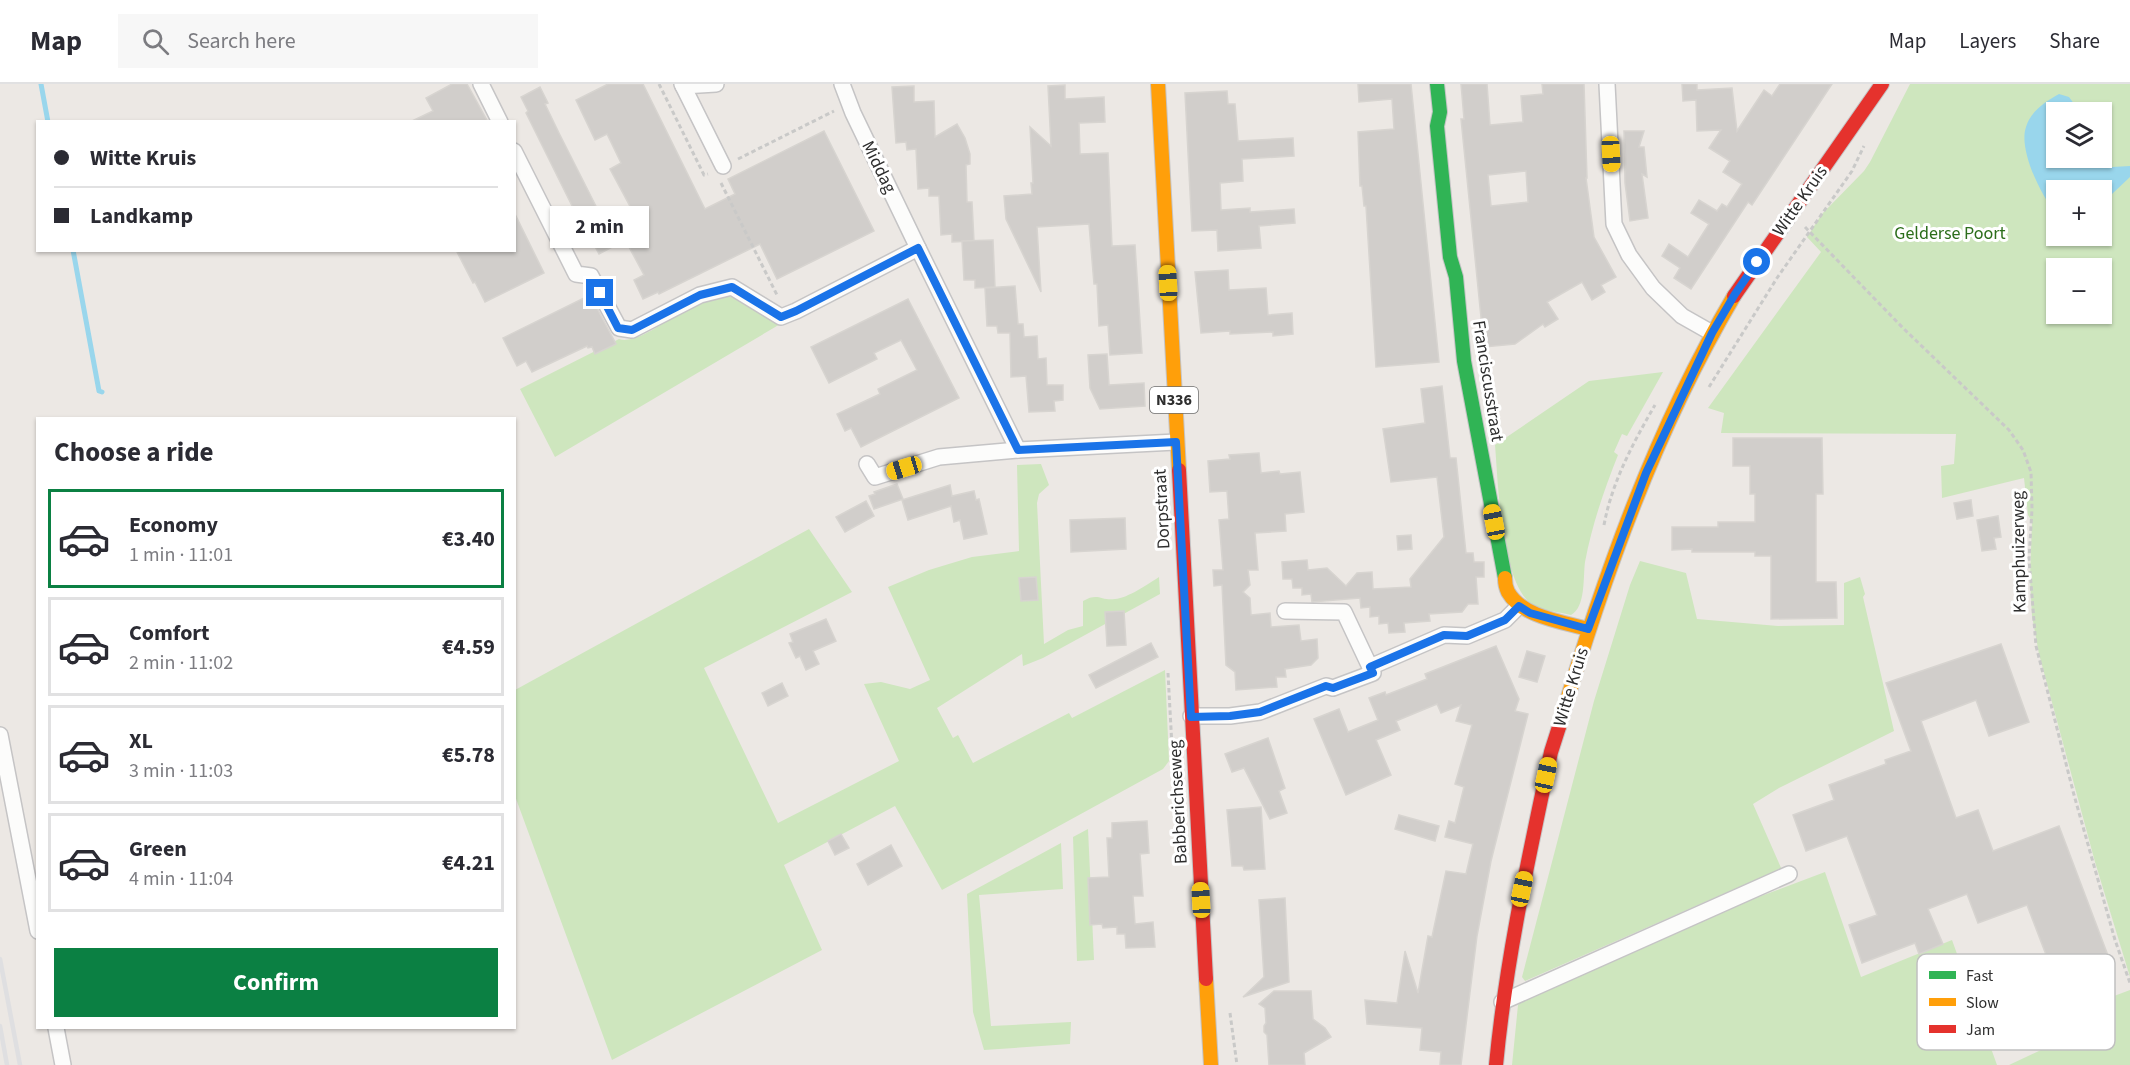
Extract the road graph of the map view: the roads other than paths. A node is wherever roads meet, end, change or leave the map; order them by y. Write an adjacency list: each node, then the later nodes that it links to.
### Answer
1 (482, 84): 9 (street)
2 (716, 84): 8 (street)
3 (842, 84): 12 (street, Middag)
4 (1158, 84): 14 (main road, Dorpstraat / N336)
5 (1437, 84): 17 (main road, Franciscusstraat)
6 (1607, 84): 13 (street)
7 (1881, 84): 13 (main road, Witte Kruis)
8 (682, 85): 11 (street)
9 (499, 120)
10 (516, 155): 12 (street)
11 (719, 168)
12 (918, 248): 15 (street, Middag)
13 (1712, 333): 19 (main road, Witte Kruis)
14 (1176, 442): 15 (street); 21 (main road, Dorpstraat / N336)
15 (1018, 450): 16 (street)
16 (867, 464)
17 (1519, 606): 19 (main road); 20 (street)
18 (1285, 611): 20 (street)
19 (1588, 629): 25 (main road, Witte Kruis)
20 (1370, 667): 21 (street)
21 (1191, 717): 28 (main road, Babberichseweg / N336)
22 (0, 735): 24 (street)
23 (1789, 874): 25 (street)
24 (36, 921)
25 (1502, 1002): 29 (main road, Witte Kruis)
26 (56, 1029): 27 (street)
27 (63, 1065)
28 (1211, 1065)
29 (1496, 1065)

